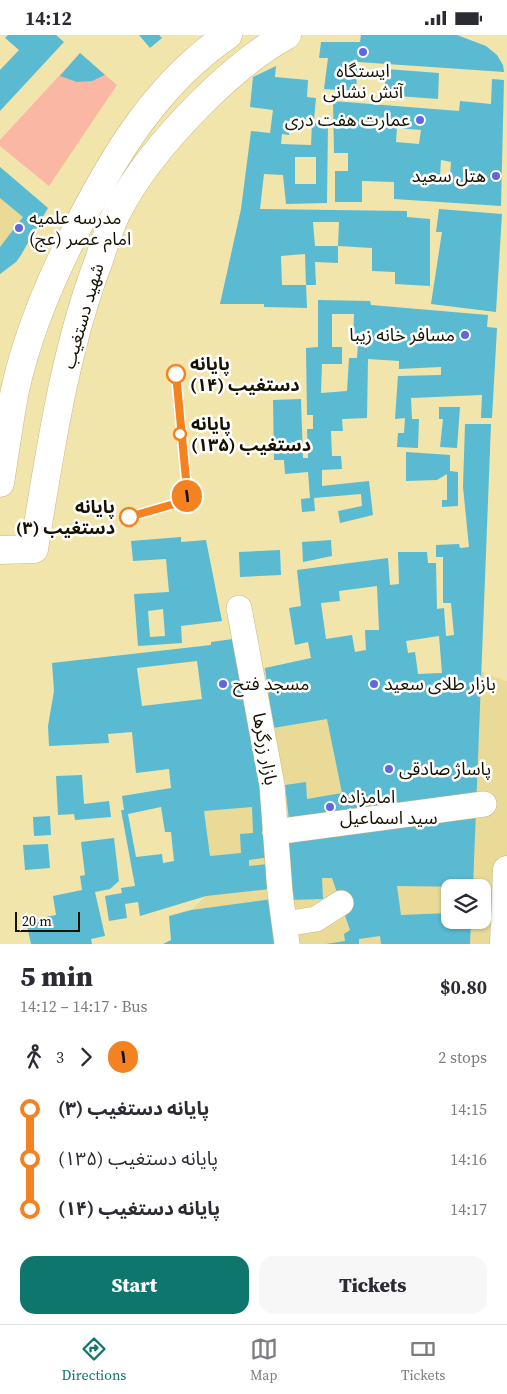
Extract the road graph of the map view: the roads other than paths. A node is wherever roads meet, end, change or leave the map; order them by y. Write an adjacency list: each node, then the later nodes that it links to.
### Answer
1 (228, 35): 3 (street, شهید دستغیب)
2 (287, 35): 4 (street, شهید دستغیب)
3 (0, 483)
4 (0, 550)
5 (239, 608): 7 (street, بازار زرگرها)
6 (484, 804): 7 (street)
7 (275, 832): 11 (street, بازار زرگرها)
8 (507, 870): 10 (street)
9 (341, 903): 11 (street, بازار زرگرها)
10 (506, 903): 12 (street)
11 (286, 934)
12 (504, 944)

